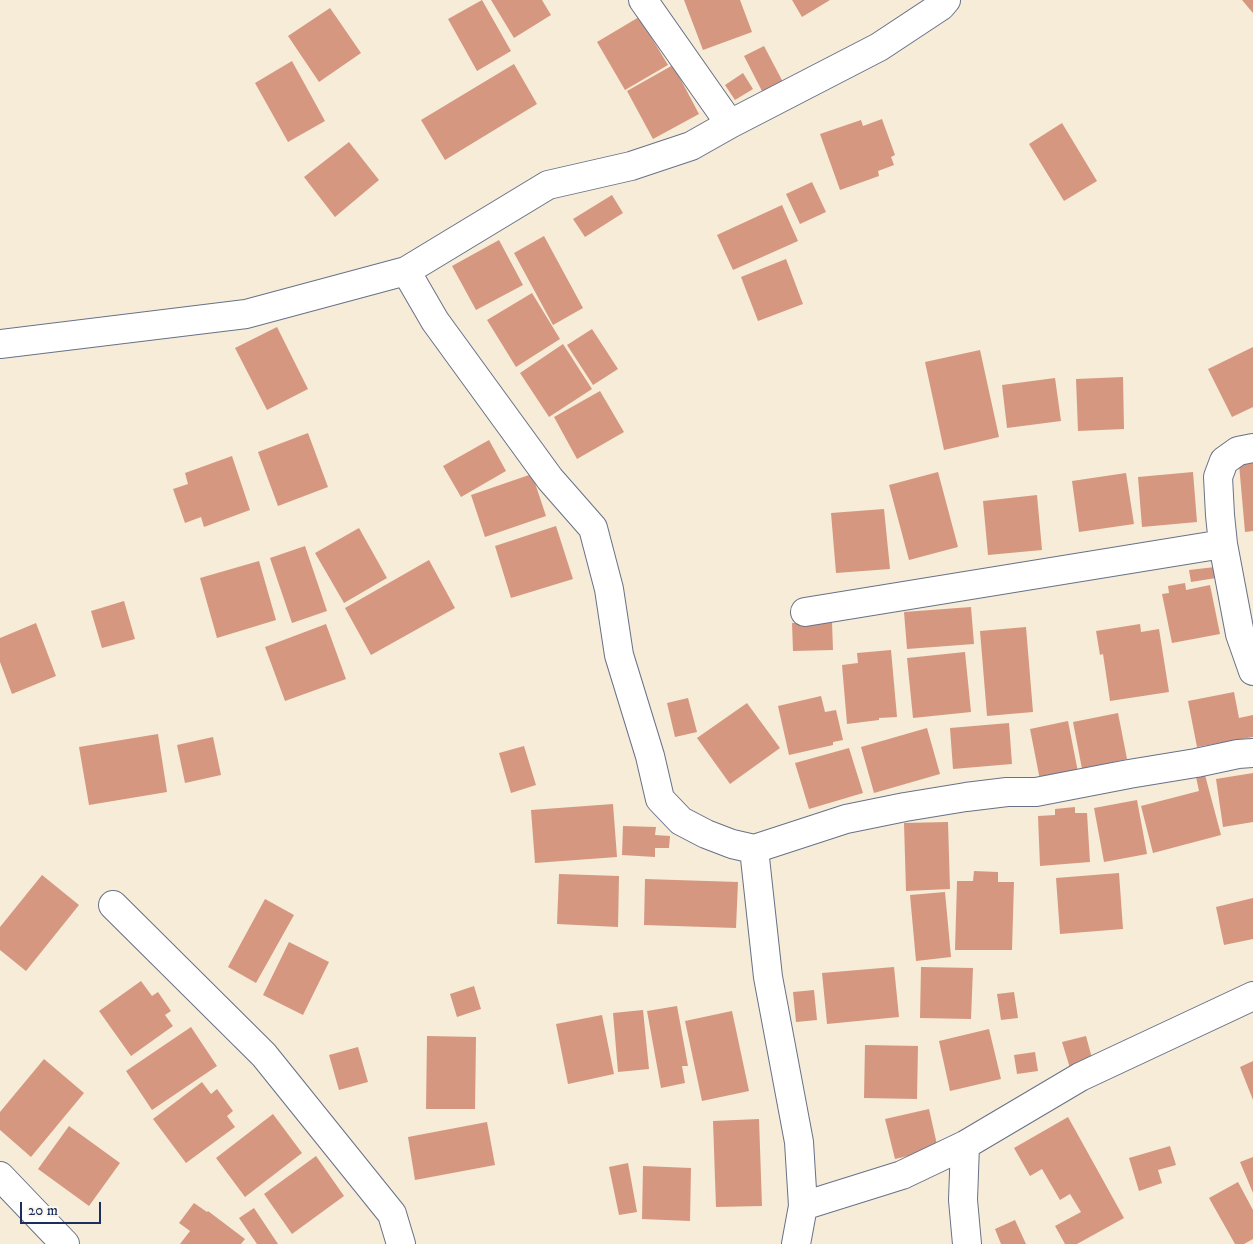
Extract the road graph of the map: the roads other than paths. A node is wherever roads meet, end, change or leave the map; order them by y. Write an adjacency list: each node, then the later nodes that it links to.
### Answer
1 (643, 0): 3 (street)
2 (946, 0): 3 (street)
3 (730, 124): 4 (street)
4 (406, 271): 5 (street); 11 (street)
5 (0, 344)
6 (1253, 448): 7 (street)
7 (1223, 544): 8 (street); 9 (street)
8 (806, 612)
9 (1253, 671)
10 (1253, 753): 11 (street)
11 (754, 849): 16 (street)
12 (113, 905): 18 (street)
13 (1253, 996): 14 (street)
14 (965, 1145): 16 (street); 20 (street)
15 (0, 1176): 17 (street)
16 (803, 1206): 19 (street)
17 (65, 1244)
18 (401, 1244)
19 (796, 1244)
20 (967, 1244)

